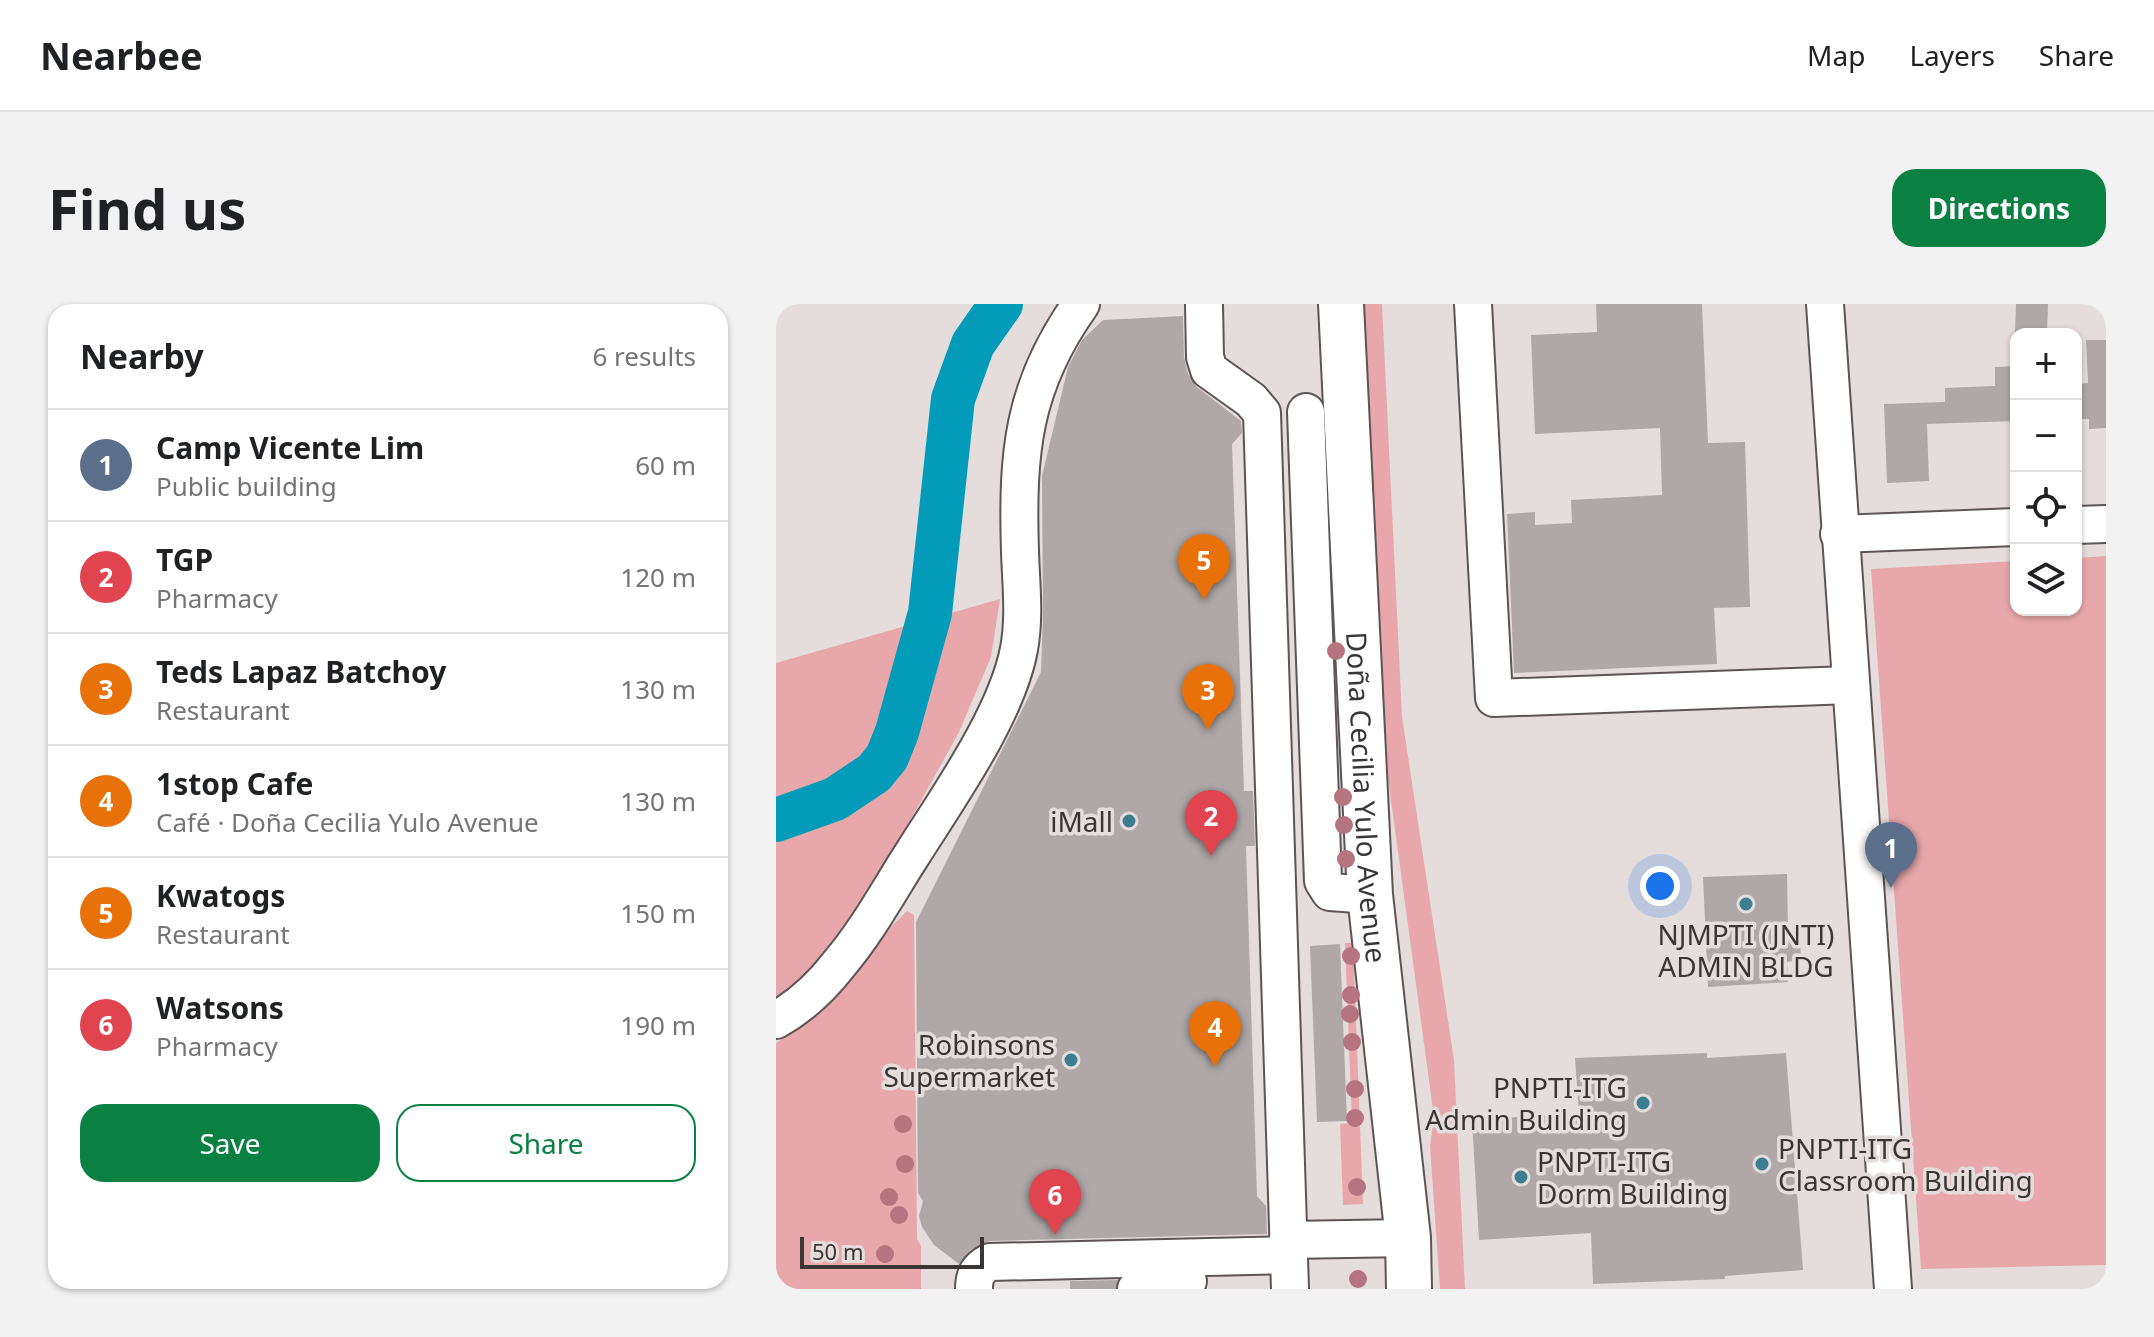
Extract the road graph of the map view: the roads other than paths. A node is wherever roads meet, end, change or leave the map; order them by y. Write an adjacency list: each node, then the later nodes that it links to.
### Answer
1 (1081, 304): 13 (street)
2 (1204, 304): 7 (street)
3 (1341, 304): 6 (main road, Doña Cecilia Yulo Avenue)
4 (1473, 304): 12 (street)
5 (1825, 304): 11 (street)
6 (1326, 411): 7 (street); 14 (main road, Doña Cecilia Yulo Avenue)
7 (1262, 413): 15 (street)
8 (2106, 524): 9 (street)
9 (2082, 525)
10 (2010, 527): 11 (street)
11 (1839, 534): 12 (street)
12 (1850, 685): 20 (street)
13 (776, 1020)
14 (1408, 1238): 15 (street); 19 (main road, Doña Cecilia Yulo Avenue)
15 (1289, 1265): 16 (street); 17 (street)
16 (1198, 1285): 18 (street)
17 (974, 1289)
18 (1136, 1289)
19 (1409, 1289)
20 (1893, 1289)

